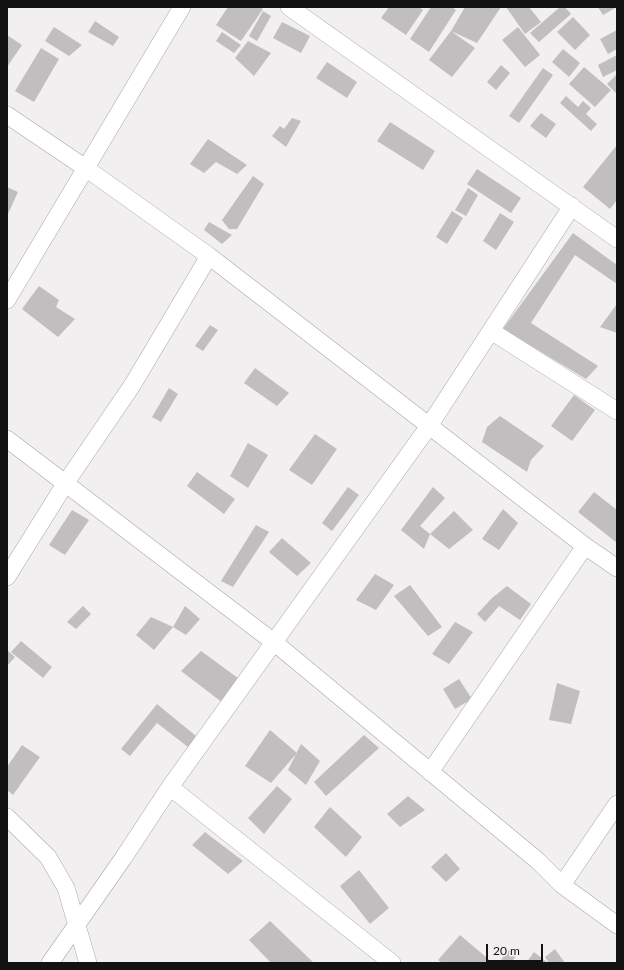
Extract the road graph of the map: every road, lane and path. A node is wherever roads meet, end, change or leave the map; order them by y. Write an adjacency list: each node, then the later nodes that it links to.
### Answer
1 (182, 7): 4 (street)
2 (289, 7): 5 (street)
3 (7, 115): 4 (street)
4 (87, 169): 7 (street); 8 (street)
5 (572, 206): 6 (street); 9 (street)
6 (617, 239)
7 (209, 256): 11 (street); 13 (street)
8 (7, 300)
9 (491, 331): 10 (street); 11 (street)
10 (617, 411)
11 (429, 426): 14 (street); 17 (street)
12 (7, 439): 13 (street)
13 (65, 484): 16 (street); 17 (street)
14 (585, 546): 15 (street); 18 (street)
15 (617, 568)
16 (7, 577)
17 (275, 643): 18 (street); 19 (street)
18 (430, 772): 22 (street)
19 (170, 787): 23 (street); 27 (street)
20 (617, 804): 22 (street)
21 (7, 817): 23 (street)
22 (562, 885): 24 (street)
23 (77, 923): 25 (street); 26 (street)
24 (617, 925)
25 (50, 963)
26 (88, 963)
27 (392, 963)

